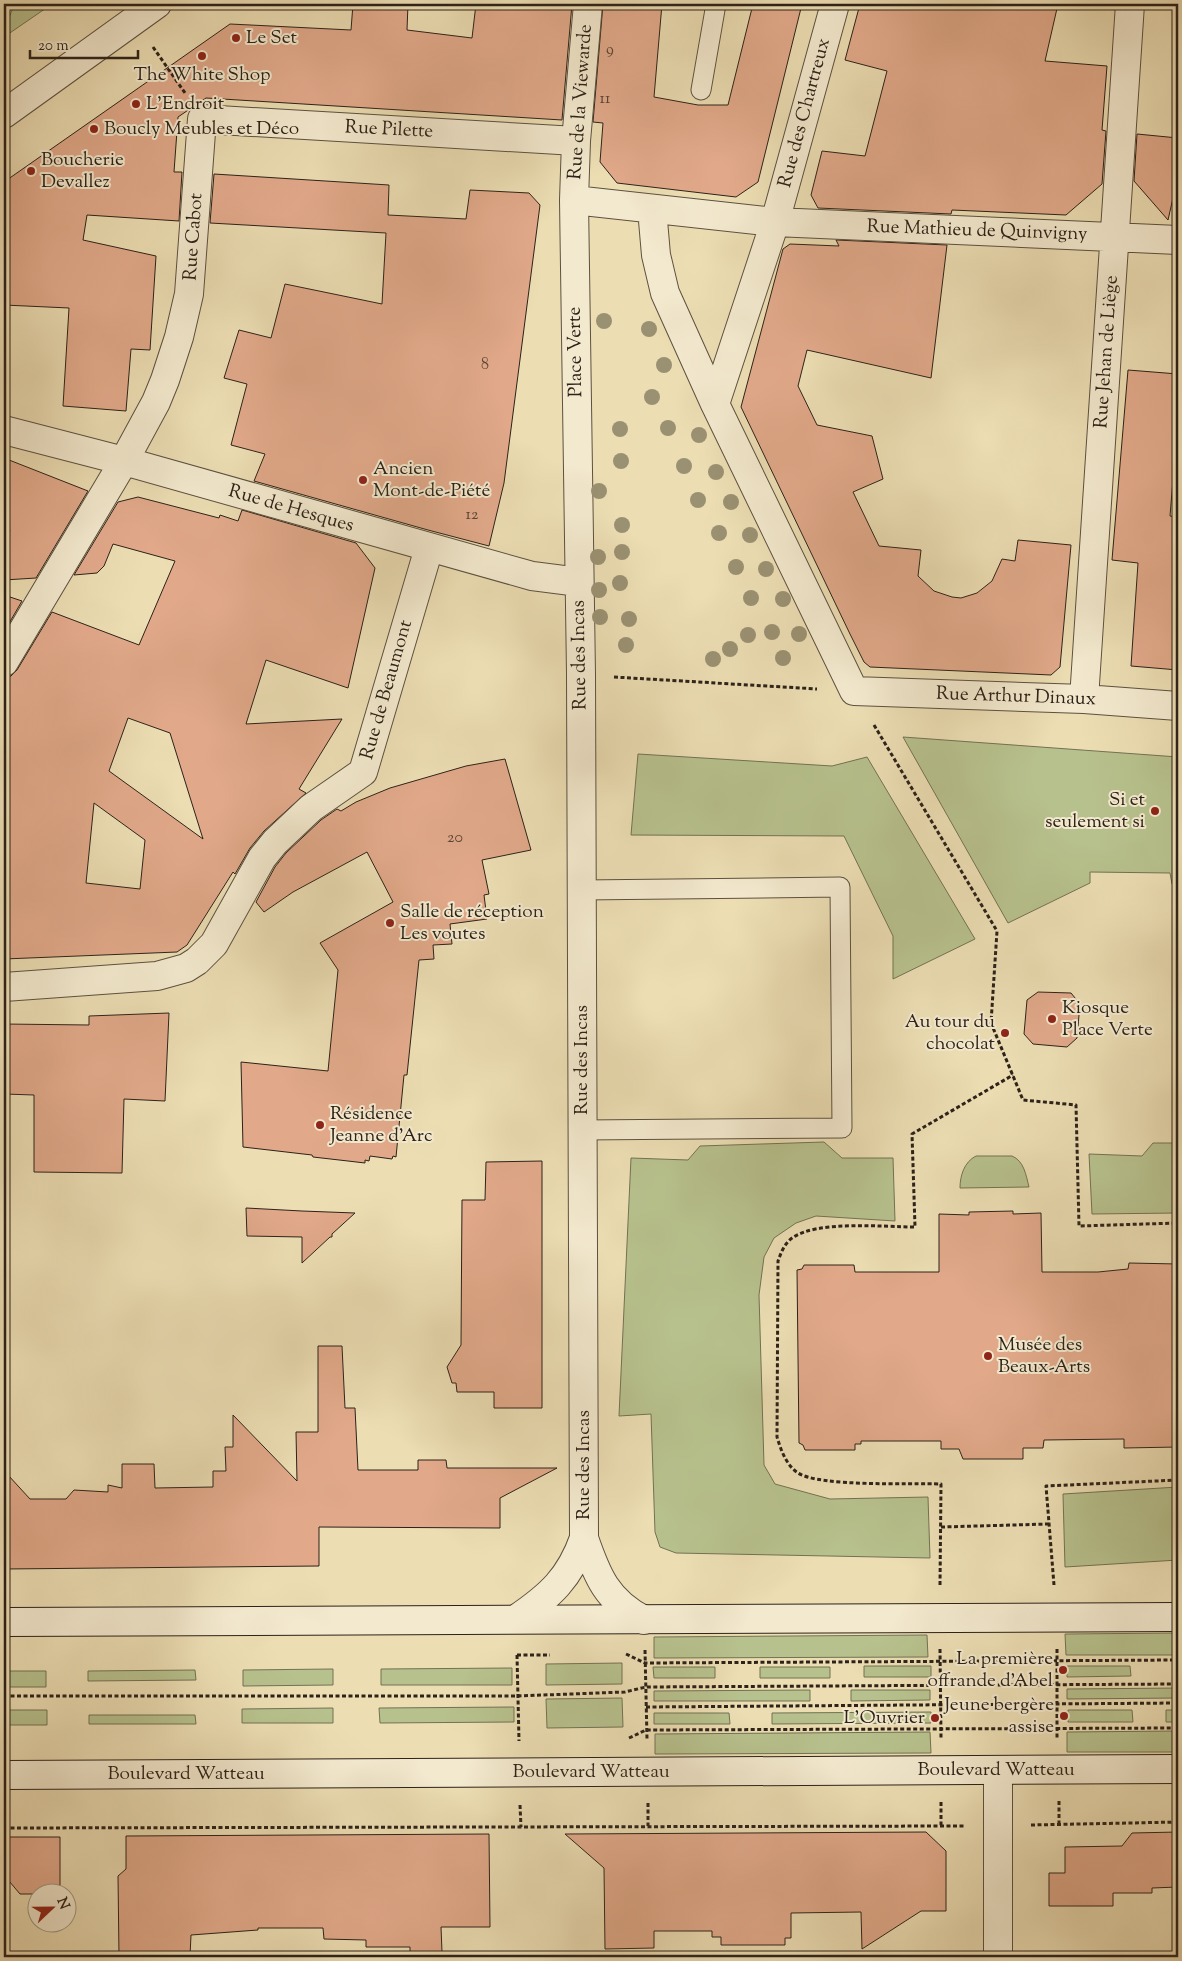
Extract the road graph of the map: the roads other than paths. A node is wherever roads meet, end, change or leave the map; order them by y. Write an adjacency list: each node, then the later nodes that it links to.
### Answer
1 (157, 4): 7 (street)
2 (588, 4): 9 (street, Rue de la Viewarde)
3 (716, 4): 6 (lane)
4 (835, 4): 12 (street, Rue des Chartreux)
5 (1130, 4): 13 (street, Rue Jehan de Liège)
6 (701, 90)
7 (4, 114)
8 (202, 119): 9 (street, Rue Pilette); 17 (street, Rue Cabot)
9 (576, 141): 10 (street, Rue de la Viewarde)
10 (574, 200): 11 (street); 19 (street, Place Verte)
11 (652, 209): 12 (street); 15 (street)
12 (775, 222): 13 (street, Rue Mathieu de Quinvigny); 15 (street)
13 (1114, 237): 14 (street, Rue Mathieu de Quinvigny); 21 (street, Rue Jehan de Liège)
14 (1178, 240)
15 (715, 404): 21 (street, Rue Arthur Dinaux)
16 (4, 430): 17 (street, Rue de Hesques)
17 (124, 462): 18 (street, Rue de Hesques); 20 (street, Rue Cabot)
18 (429, 548): 19 (street, Rue de Hesques); 24 (street, Rue de Beaumont)
19 (579, 582): 23 (street, Rue des Incas)
20 (4, 662)
21 (1084, 699): 22 (street, Rue Arthur Dinaux)
22 (1178, 706)
23 (582, 890): 25 (street, Rue des Incas); 25 (lane)
24 (4, 987)
25 (582, 1130): 26 (street, Rue des Incas)
26 (584, 1538): 28 (street); 29 (street)
27 (1178, 1617): 29 (street)
28 (516, 1620): 29 (street); 30 (street)
29 (644, 1620)
30 (4, 1622)
31 (1178, 1769): 32 (street, Boulevard Watteau)
32 (998, 1770): 33 (street, Boulevard Watteau); 34 (street)
33 (4, 1775)
34 (998, 1957)

